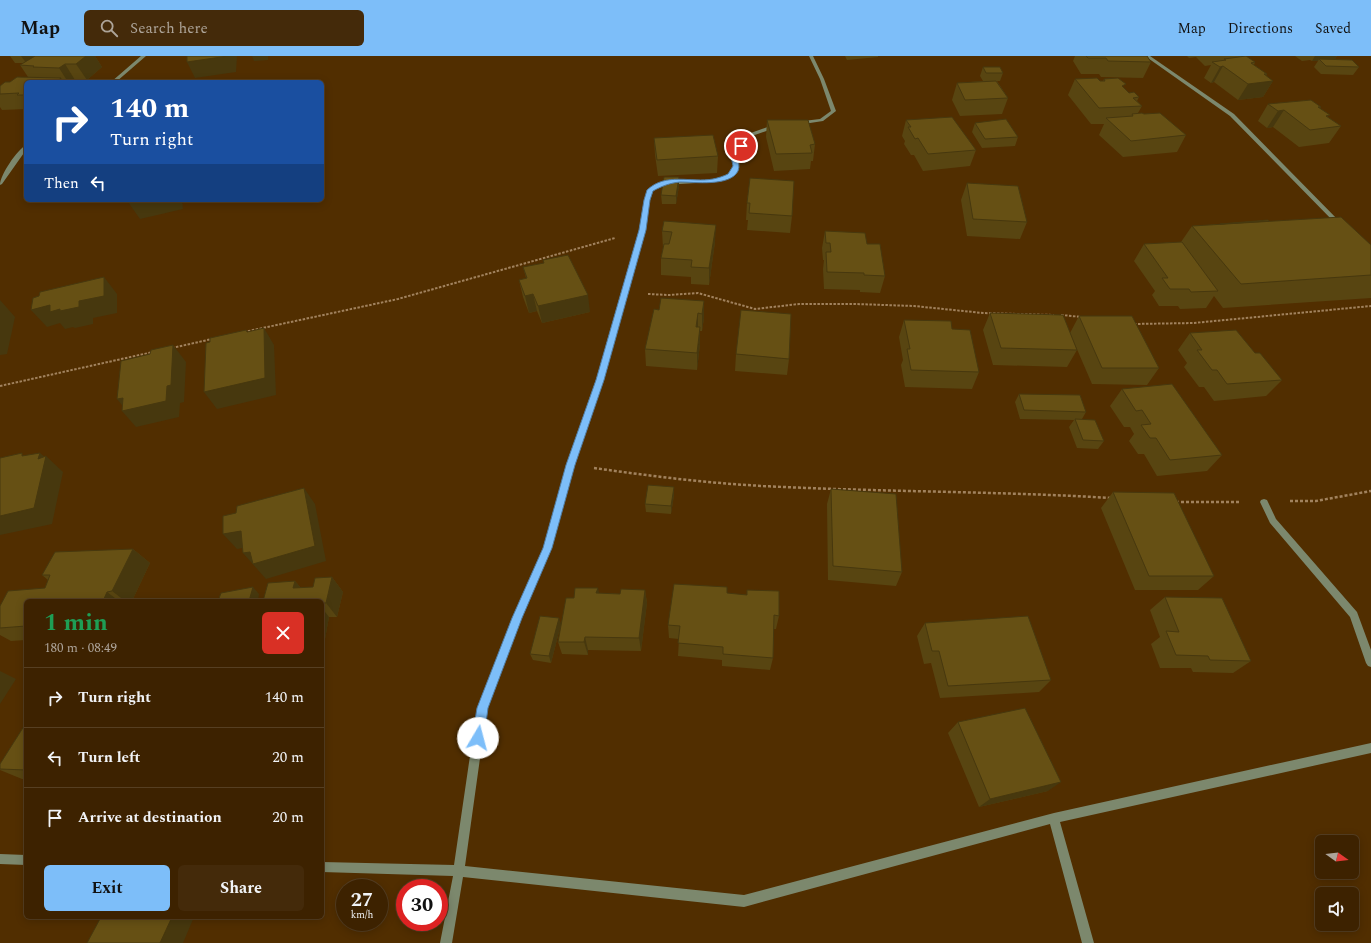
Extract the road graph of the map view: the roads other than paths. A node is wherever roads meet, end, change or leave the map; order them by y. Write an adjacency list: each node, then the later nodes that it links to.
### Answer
1 (144, 56): 4 (street)
2 (810, 56): 15 (street)
3 (1147, 56): 7 (street)
4 (115, 80)
5 (24, 148): 6 (street)
6 (0, 183)
7 (1346, 231)
8 (1264, 502): 9 (street)
9 (1371, 662)
10 (1371, 748): 11 (street)
11 (1054, 818): 15 (street); 17 (street)
12 (0, 860): 13 (street)
13 (24, 860)
14 (324, 867): 15 (street)
15 (459, 871): 16 (street)
16 (446, 943)
17 (1088, 943)

